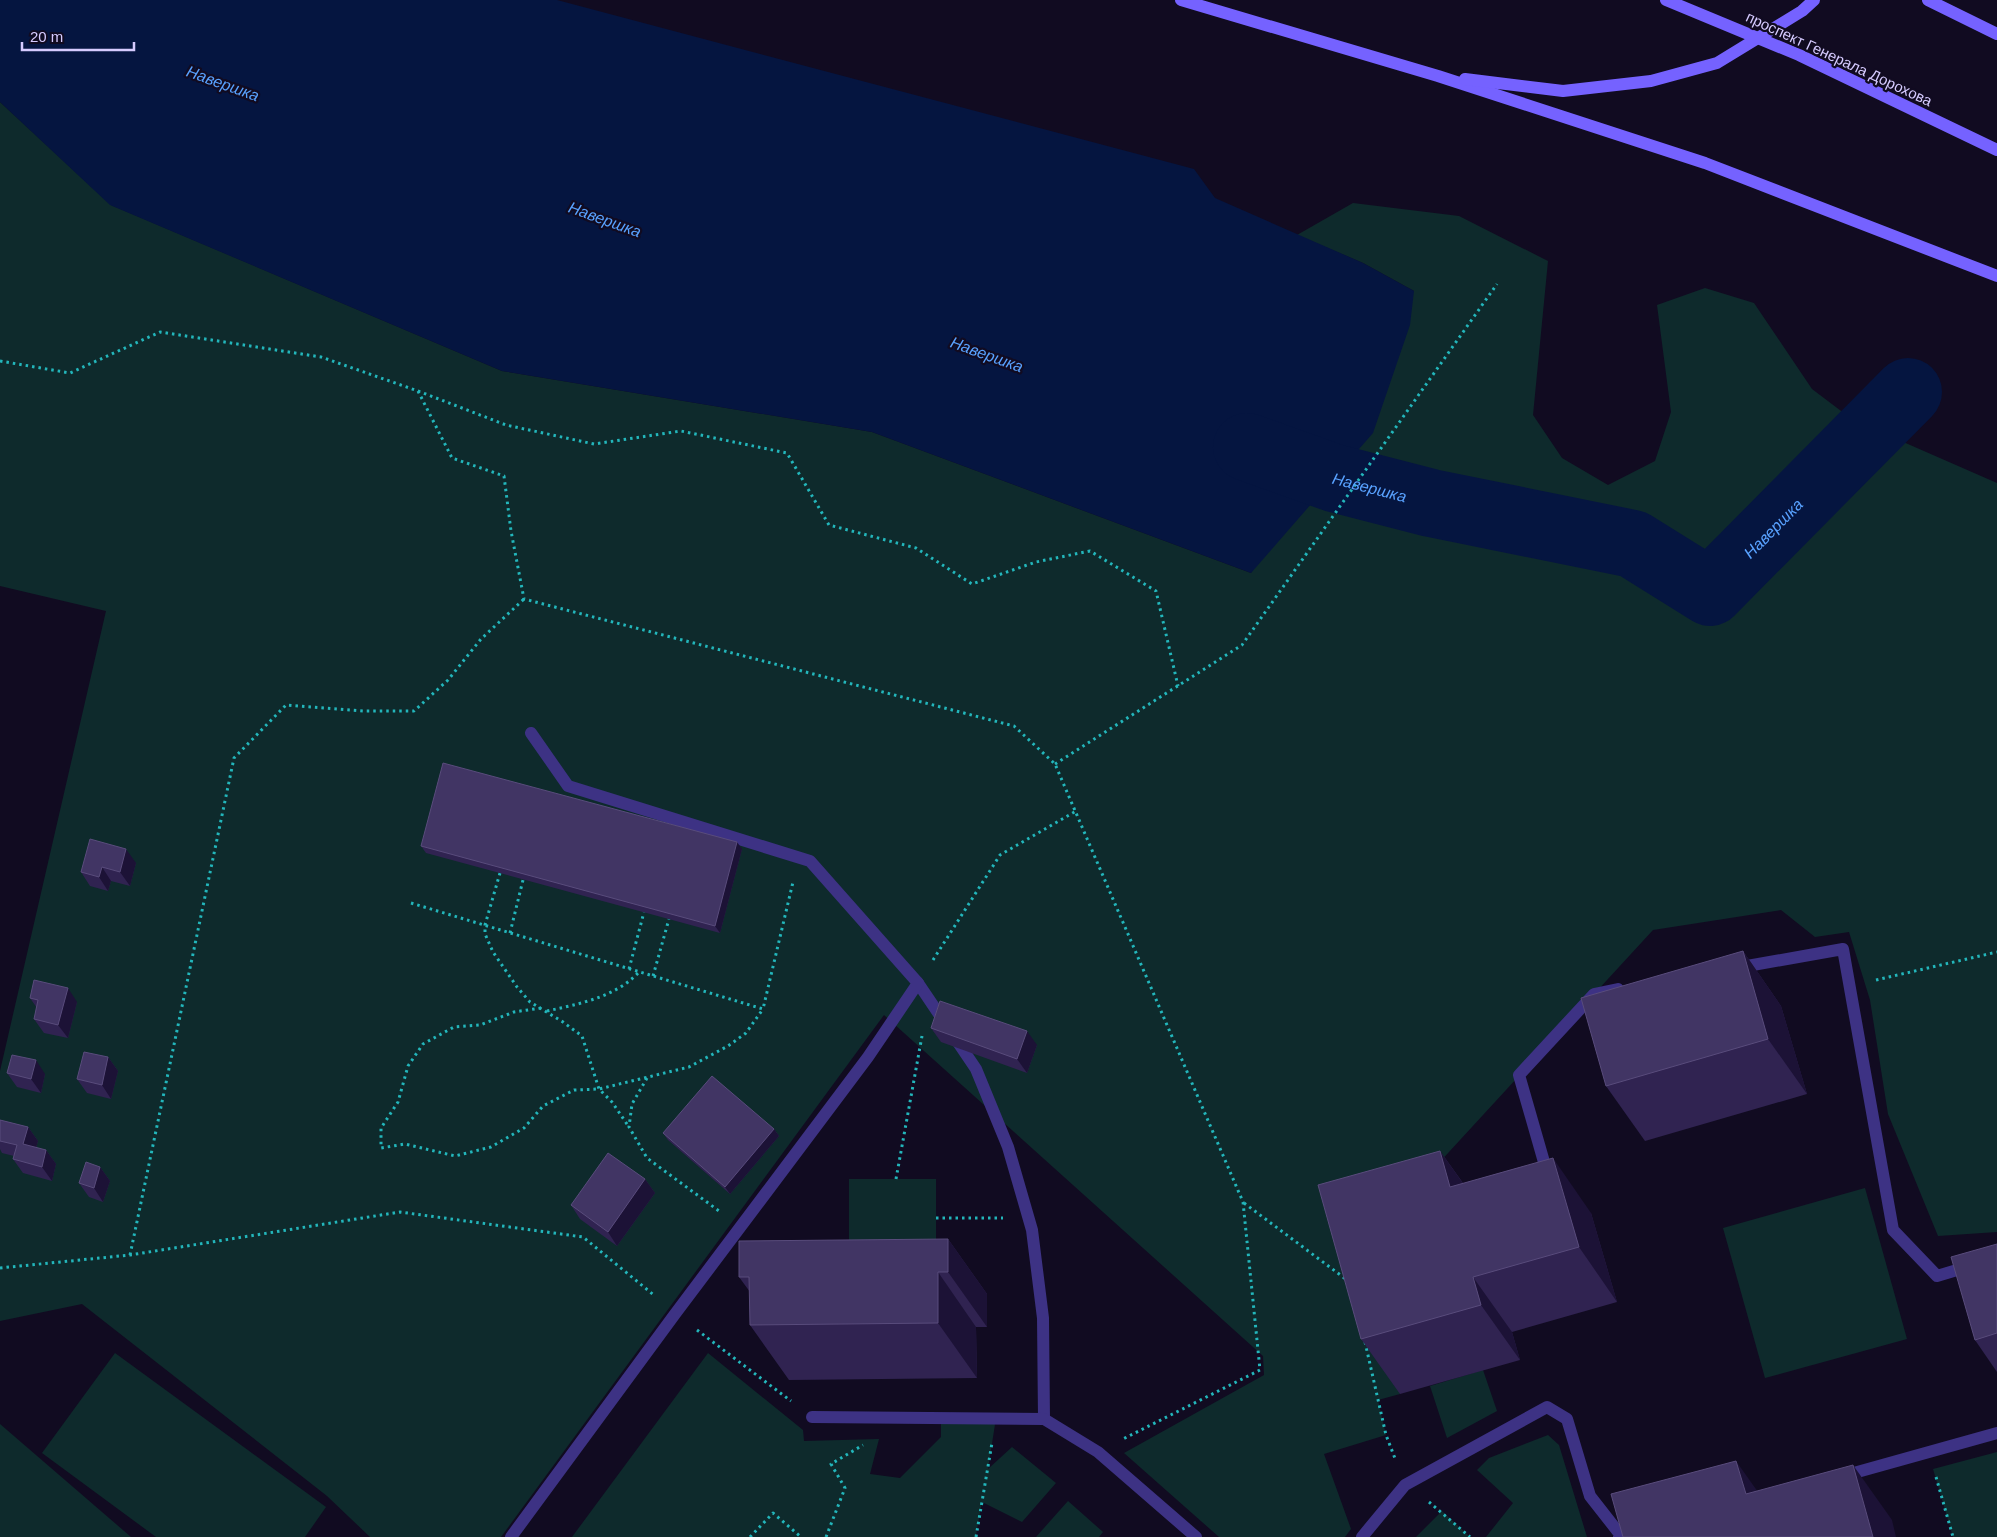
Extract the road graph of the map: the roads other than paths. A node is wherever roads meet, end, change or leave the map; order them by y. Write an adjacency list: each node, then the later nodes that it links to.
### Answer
1 (1181, 0): 6 (main road)
2 (1666, 0): 7 (main road, проспект Генерала Дорохова, bridge)
3 (1814, 0): 6 (main road)
4 (1928, 0): 5 (main road)
5 (1997, 34)
6 (1438, 76): 8 (main road)
7 (1997, 150)
8 (1997, 276)
9 (531, 733): 11 (lane)
10 (1720, 970): 14 (lane)
11 (918, 983): 16 (lane); 20 (lane)
12 (1632, 985): 13 (lane)
13 (1533, 1187)
14 (1997, 1258)
15 (812, 1417): 16 (lane)
16 (1044, 1419): 21 (lane)
17 (1997, 1433): 18 (lane)
18 (1832, 1479)
19 (1622, 1534): 22 (lane)
20 (511, 1537)
21 (1196, 1537)
22 (1362, 1537)

